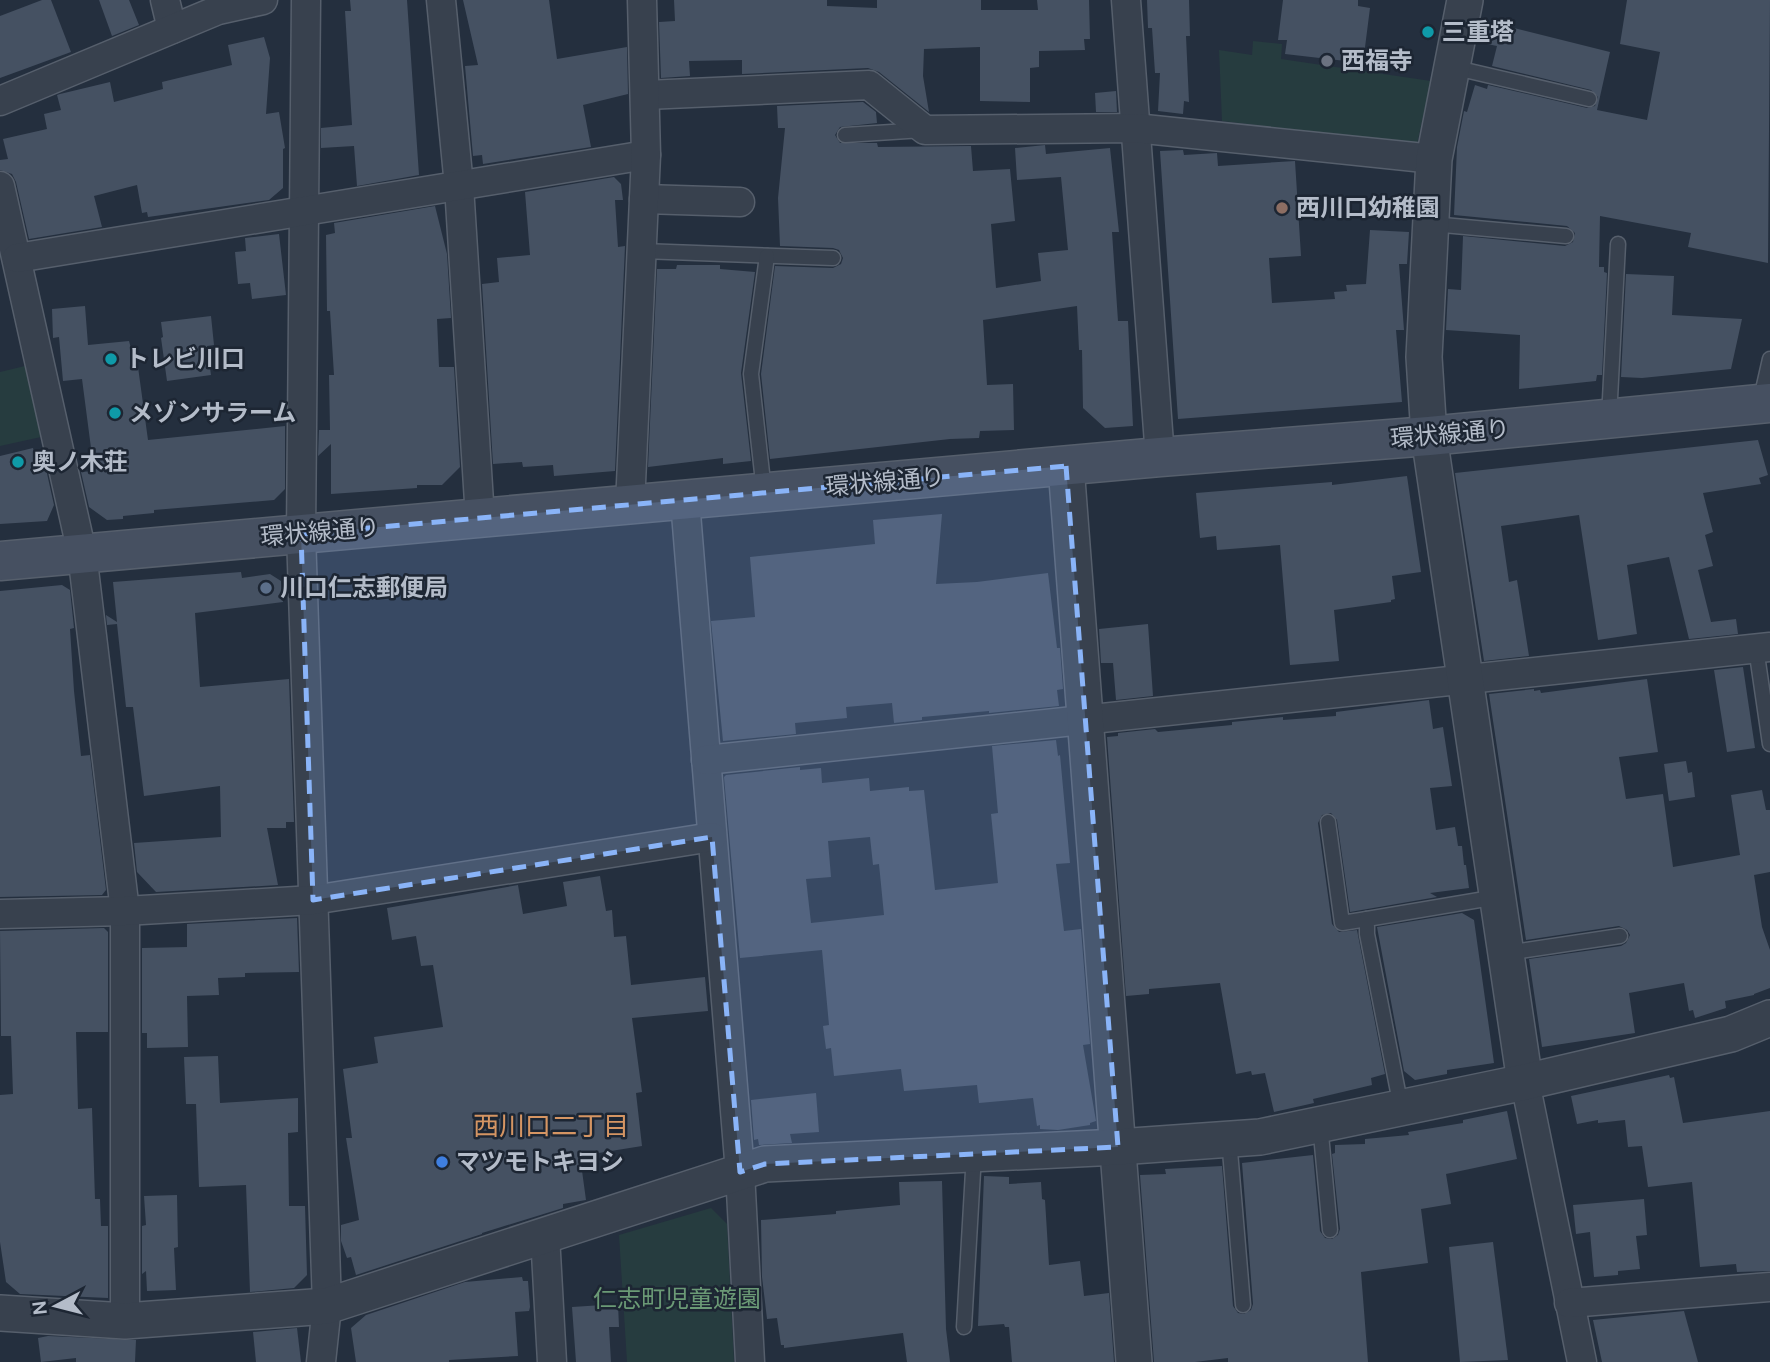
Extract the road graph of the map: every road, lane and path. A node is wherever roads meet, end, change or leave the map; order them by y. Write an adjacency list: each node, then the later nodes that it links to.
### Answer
1 (165, 0): 8 (street)
2 (263, 0): 8 (street)
3 (306, 0): 22 (street)
4 (441, 0): 19 (street)
5 (642, 0): 10 (street)
6 (1126, 0): 13 (street)
7 (1465, 0): 9 (street)
8 (172, 29): 12 (street)
9 (1452, 67): 11 (lane); 17 (street)
10 (646, 95): 14 (street); 16 (street)
11 (1589, 99)
12 (0, 101)
13 (1135, 128): 14 (street); 17 (street); 34 (street)
14 (925, 130): 15 (lane)
15 (845, 135)
16 (646, 155): 19 (street); 20 (street)
17 (1434, 159): 23 (street)
18 (0, 186): 28 (street)
19 (459, 186): 22 (street); 39 (street)
20 (644, 199): 21 (street); 26 (street)
21 (740, 202)
22 (304, 211): 28 (street); 40 (street)
23 (1431, 223): 24 (lane); 33 (street)
24 (1566, 236)
25 (1618, 244): 32 (lane)
26 (642, 251): 27 (lane); 38 (street)
27 (767, 256): 29 (lane); 36 (lane)
28 (17, 258): 41 (street)
29 (833, 258)
30 (1770, 359): 31 (lane)
31 (1767, 406): 32 (main road, 環状線通り)
32 (1609, 419): 33 (main road, 環状線通り)
33 (1429, 436): 34 (main road, 環状線通り); 44 (street)
34 (1160, 457): 35 (main road, 環状線通り)
35 (1066, 466): 36 (main road, 環状線通り); 45 (street)
36 (764, 494): 37 (main road, 環状線通り)
37 (685, 501): 38 (main road, 環状線通り); 47 (street)
38 (630, 505): 39 (main road, 環状線通り)
39 (480, 518): 40 (main road, 環状線通り)
40 (301, 534): 41 (main road, 環状線通り); 51 (street)
41 (82, 553): 42 (main road, 環状線通り); 52 (street)
42 (0, 561)
43 (1763, 648): 44 (street); 46 (lane)
44 (1465, 680): 45 (street); 50 (street)
45 (1087, 720): 47 (street); 62 (street)
46 (1770, 744)
47 (706, 760): 49 (street)
48 (1328, 822): 54 (lane)
49 (712, 837): 51 (street); 64 (street)
50 (1497, 897): 54 (lane); 56 (street)
51 (313, 900): 52 (street); 70 (street)
52 (125, 911): 53 (street); 72 (street)
53 (0, 914)
54 (1367, 919): 59 (lane)
55 (1620, 936): 56 (lane)
56 (1506, 953): 58 (street)
57 (1770, 1018): 58 (street)
58 (1525, 1082): 59 (street); 68 (street)
59 (1401, 1107): 60 (street)
60 (1320, 1124): 61 (street); 65 (lane)
61 (1229, 1139): 62 (street); 69 (lane)
62 (1118, 1147): 63 (street); 77 (street)
63 (974, 1154): 64 (street); 73 (lane)
64 (740, 1172): 66 (street); 76 (street)
65 (1331, 1230)
66 (545, 1235): 70 (street); 75 (street)
67 (1770, 1287): 68 (street)
68 (1569, 1303): 78 (street)
69 (1244, 1305)
70 (327, 1306): 72 (street); 74 (street)
71 (0, 1313): 72 (street)
72 (125, 1321)
73 (964, 1327)
74 (321, 1362)
75 (552, 1362)
76 (750, 1362)
77 (1134, 1362)
78 (1582, 1362)

